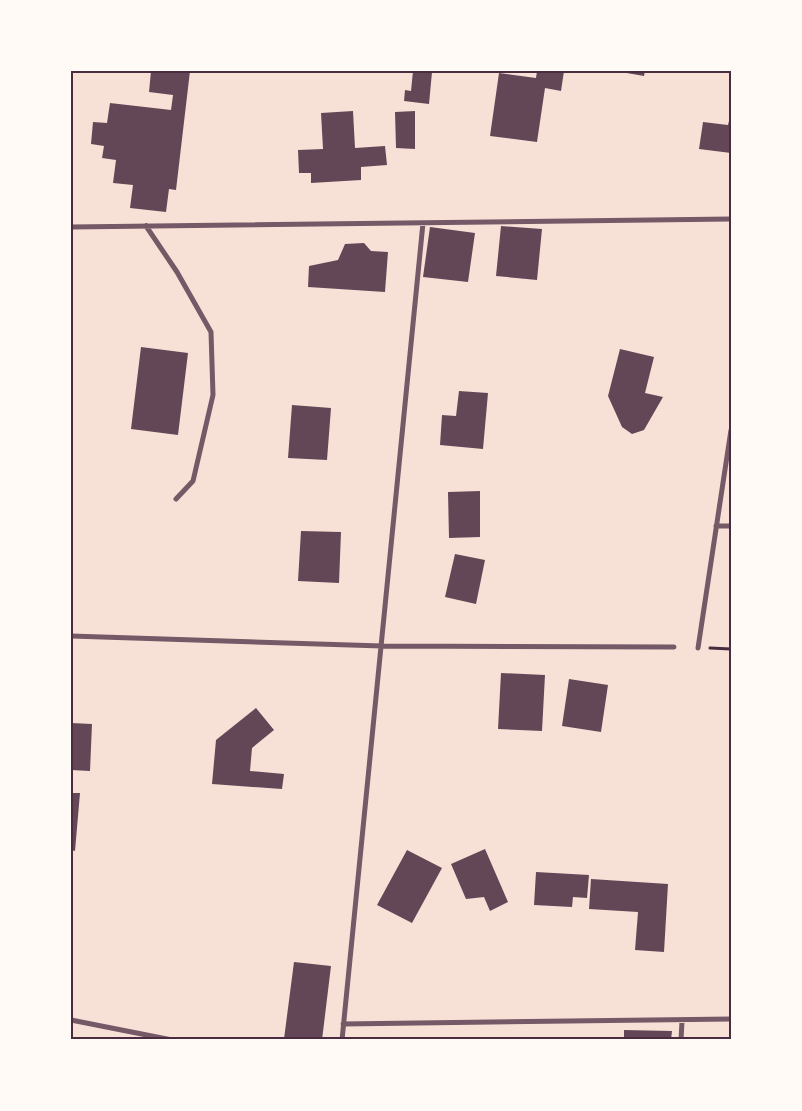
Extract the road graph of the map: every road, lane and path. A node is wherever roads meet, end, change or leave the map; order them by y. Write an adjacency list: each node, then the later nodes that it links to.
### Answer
1 (731, 219): 2 (street)
2 (423, 223): 3 (street); 10 (street)
3 (146, 226): 4 (street); 6 (street)
4 (71, 227)
5 (731, 431): 7 (street)
6 (176, 498)
7 (716, 526): 8 (street); 12 (street)
8 (731, 526)
9 (71, 636): 10 (street)
10 (382, 646): 11 (street); 16 (street)
11 (674, 647)
12 (698, 648)
13 (71, 1020): 17 (street)
14 (731, 1020): 15 (street)
15 (682, 1021): 16 (street); 19 (street)
16 (343, 1024): 18 (street)
17 (172, 1040)
18 (342, 1040)
19 (681, 1040)

